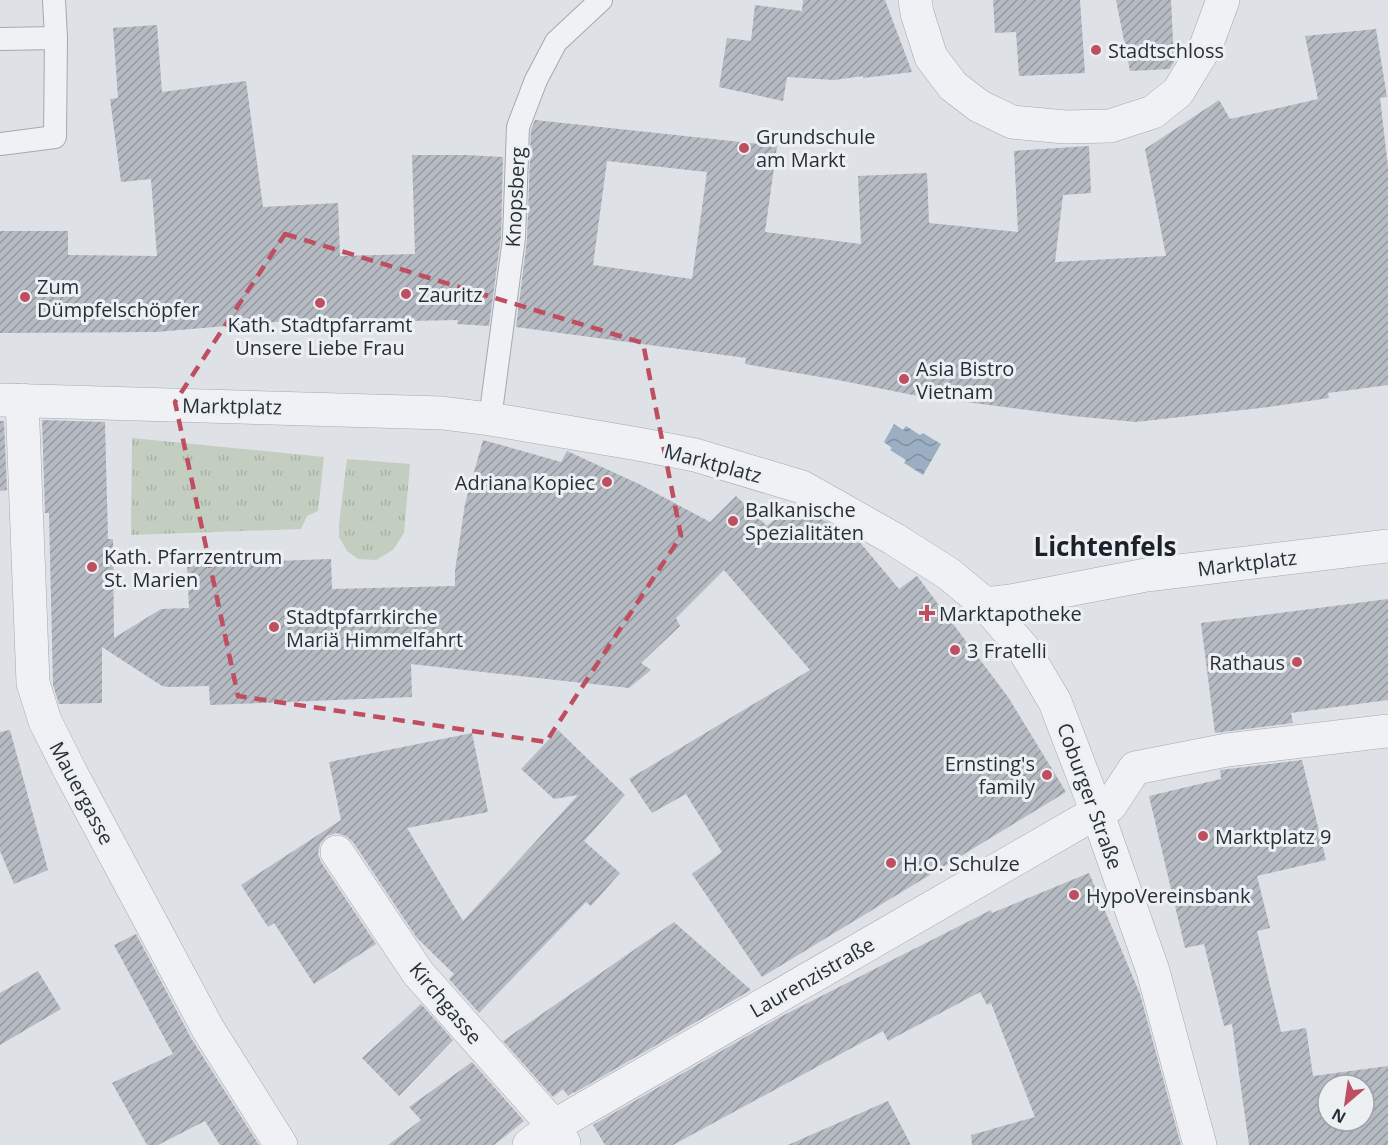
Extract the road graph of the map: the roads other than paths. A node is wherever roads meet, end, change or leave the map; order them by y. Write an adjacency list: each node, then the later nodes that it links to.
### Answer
1 (54, 0): 5 (lane)
2 (601, 0): 9 (lane, Knopsberg)
3 (915, 0): 4 (street)
4 (1223, 0)
5 (56, 38): 6 (lane); 7 (lane)
6 (0, 39)
7 (0, 144)
8 (11, 400): 9 (street, Marktplatz); 16 (street, Mauergasse)
9 (490, 419): 11 (street, Marktplatz)
10 (1388, 546): 11 (street, Marktplatz)
11 (985, 604): 13 (street, Coburger Straße)
12 (1388, 731): 13 (street)
13 (1097, 812): 15 (street, Laurenzistraße); 17 (street, Coburger Straße)
14 (337, 852): 15 (street, Kirchgasse)
15 (549, 1139)
16 (280, 1145)
17 (1200, 1145)

